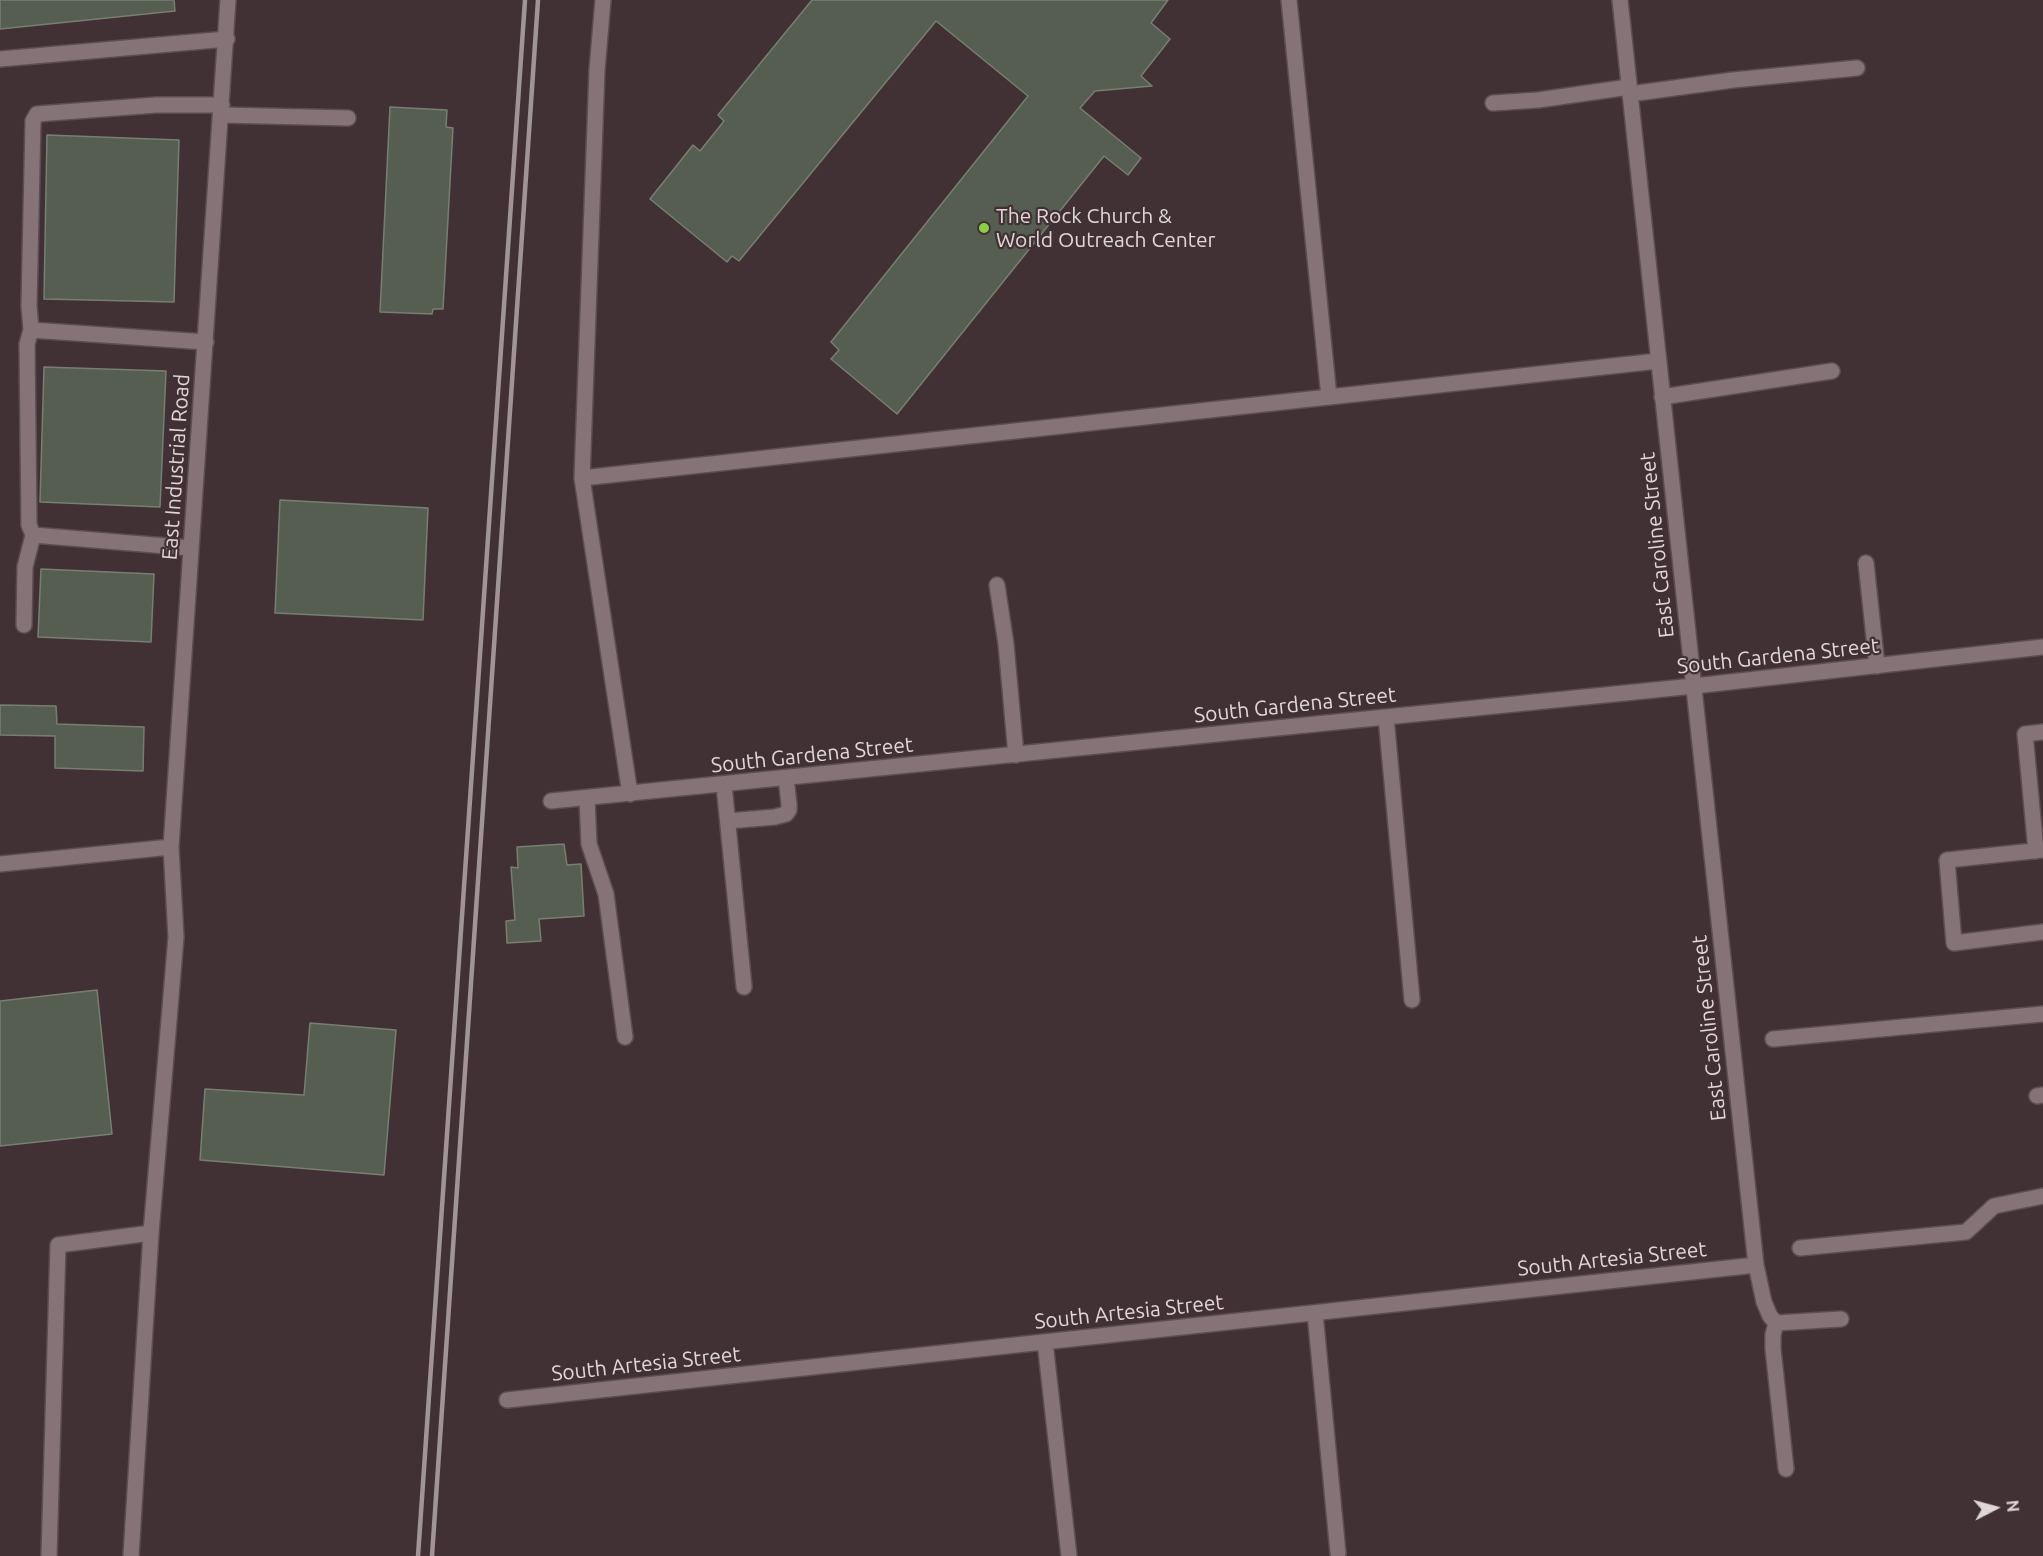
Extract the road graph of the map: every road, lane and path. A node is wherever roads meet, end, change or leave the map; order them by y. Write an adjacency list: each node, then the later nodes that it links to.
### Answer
1 (228, 0): 5 (street, East Industrial Road)
2 (603, 0): 18 (street)
3 (1289, 0): 16 (street)
4 (1620, 0): 8 (street, East Caroline Street)
5 (226, 39): 6 (street); 10 (street, East Industrial Road)
6 (0, 59)
7 (1857, 68): 8 (street)
8 (1629, 90): 9 (street); 14 (street, East Caroline Street)
9 (1493, 103)
10 (222, 110): 11 (street); 12 (street); 13 (street, East Industrial Road)
11 (348, 118)
12 (31, 330): 13 (street); 19 (street)
13 (206, 342): 20 (street, East Industrial Road)
14 (1658, 360): 16 (street); 17 (street, East Caroline Street)
15 (1832, 371): 17 (street)
16 (1329, 397): 18 (street)
17 (1662, 397): 26 (street, East Caroline Street)
18 (582, 478): 32 (street)
19 (33, 535): 20 (street); 23 (street)
20 (191, 548): 36 (street, East Industrial Road)
21 (1866, 563): 25 (street)
22 (996, 585): 29 (street)
23 (24, 625)
24 (2043, 647): 25 (street, South Gardena Street)
25 (1877, 666): 26 (street, South Gardena Street)
26 (1694, 686): 27 (street, South Gardena Street); 48 (street, East Caroline Street)
27 (1386, 717): 29 (street, South Gardena Street); 41 (street)
28 (2043, 732): 37 (street)
29 (1016, 755): 30 (street, South Gardena Street)
30 (786, 778): 31 (street, South Gardena Street); 35 (street)
31 (724, 785): 32 (street, South Gardena Street); 35 (street)
32 (630, 794): 33 (street, South Gardena Street)
33 (587, 798): 34 (street, South Gardena Street); 43 (street)
34 (551, 801)
35 (728, 821): 40 (street)
36 (171, 846): 38 (street); 46 (street, East Industrial Road)
37 (2039, 851): 39 (street)
38 (0, 864)
39 (2043, 932)
40 (744, 987)
41 (1412, 1000)
42 (2043, 1014): 44 (street)
43 (625, 1037)
44 (1773, 1039)
45 (2043, 1196): 47 (street)
46 (151, 1233): 56 (street); 57 (street, East Industrial Road)
47 (1800, 1248)
48 (1756, 1265): 49 (street, South Artesia Street); 51 (street, East Caroline Street)
49 (1315, 1313): 52 (street, South Artesia Street); 55 (street)
50 (1841, 1319): 51 (street)
51 (1776, 1323): 54 (street)
52 (1046, 1342): 53 (street, South Artesia Street); 58 (street)
53 (507, 1400)
54 (1786, 1469)
55 (1338, 1553)
56 (49, 1556)
57 (131, 1556)
58 (1069, 1556)

